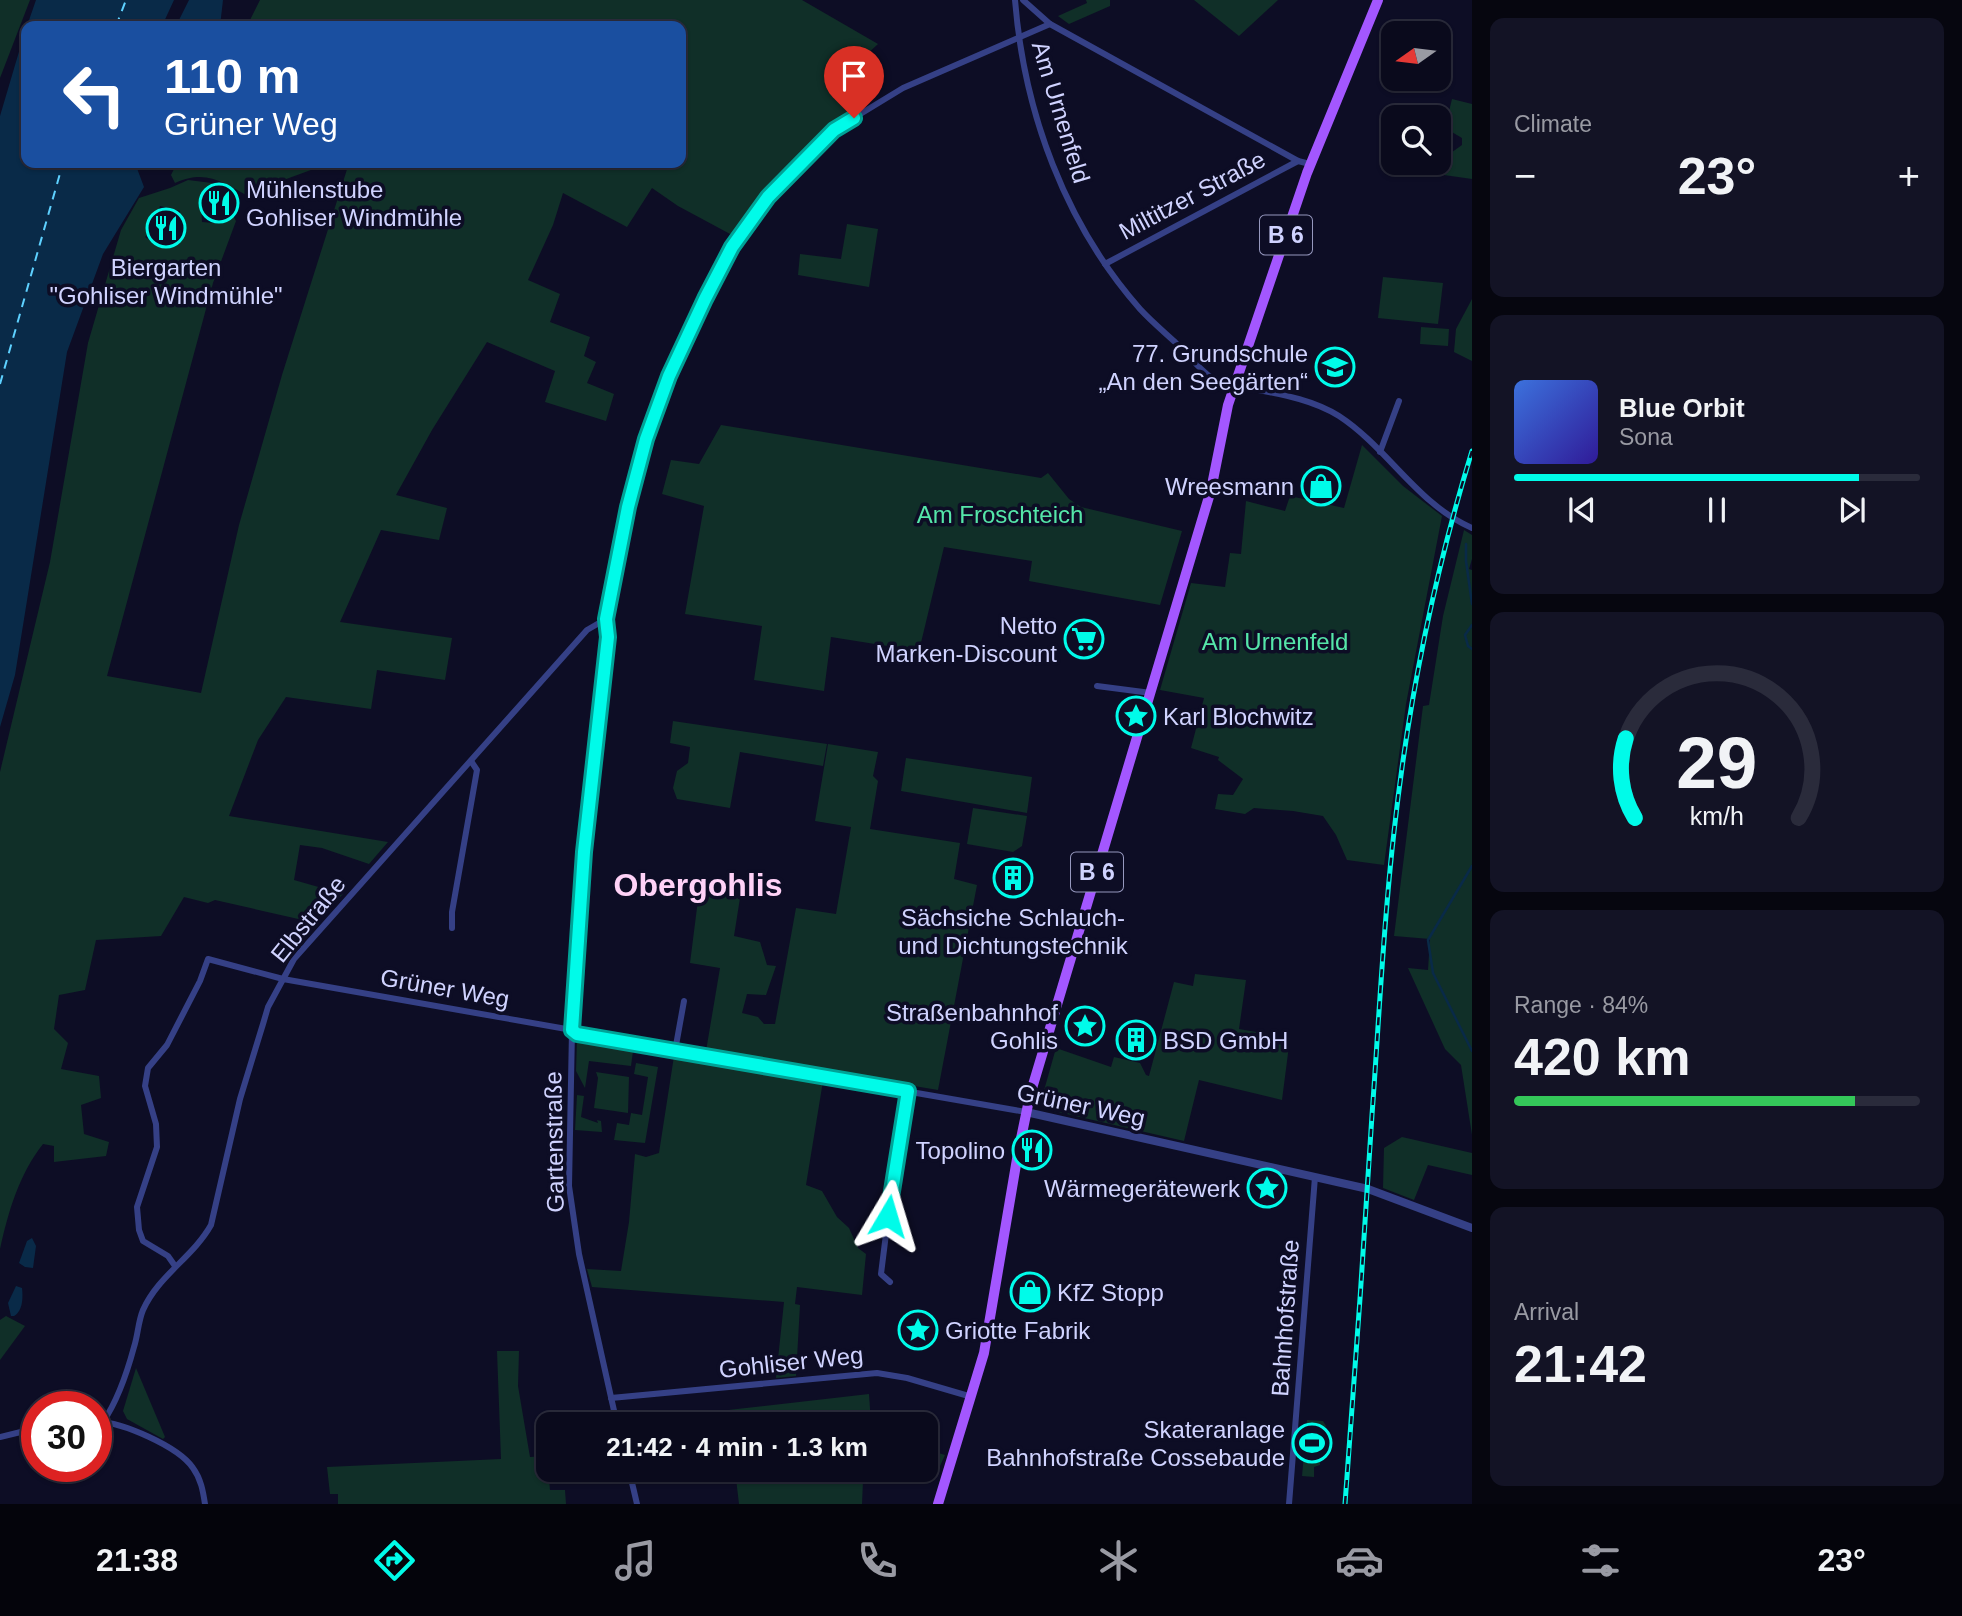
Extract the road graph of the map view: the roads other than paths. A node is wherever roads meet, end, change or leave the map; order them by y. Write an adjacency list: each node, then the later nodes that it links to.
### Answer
1 (1015, 0): 5 (street, Am Urnenfeld)
2 (1023, 0): 4 (street)
3 (1378, 0): 7 (main road, B 6)
4 (1050, 24): 5 (street, Gartenstraße); 6 (street)
5 (1018, 39): 8 (street, Am Urnenfeld); 13 (street, Gartenstraße)
6 (1298, 161): 7 (street); 8 (street, Miltitzer Straße)
7 (1310, 164): 9 (main road, B 6)
8 (1105, 264): 9 (street, Am Urnenfeld)
9 (1234, 388): 11 (street, Am Urnenfeld); 15 (main road, B 6)
10 (1399, 401): 11 (street)
11 (1380, 452): 12 (street, Am Urnenfeld)
12 (1472, 528)
13 (606, 619): 16 (street, Elbstraße); 20 (street, Gartenstraße)
14 (1097, 686): 15 (street)
15 (1150, 693): 23 (main road, B 6)
16 (471, 761): 17 (street); 18 (street, Elbstraße)
17 (452, 928)
18 (283, 979): 20 (street, Grüner Weg); 26 (street, Elbstraße); 26 (street, Grüner Weg)
19 (684, 1001): 21 (street)
20 (572, 1030): 21 (street, Grüner Weg); 29 (street, Gartenstraße)
21 (675, 1051): 22 (street, Grüner Weg)
22 (908, 1091): 23 (street, Grüner Weg); 27 (street)
23 (1026, 1112): 24 (street, Grüner Weg); 28 (main road, B 6)
24 (1315, 1177): 25 (street, Grüner Weg); 39 (street, Bahnhofstraße)
25 (1472, 1228)
26 (176, 1266): 30 (street, Elbstraße)
27 (890, 1282)
28 (972, 1397): 29 (street, Gohliser Weg); 38 (main road, B 6)
29 (611, 1398): 31 (street, Gartenstraße)
30 (112, 1409)
31 (614, 1412)
32 (112, 1424): 36 (street)
33 (21, 1432): 34 (street)
34 (0, 1437)
35 (632, 1482): 37 (street)
36 (205, 1504)
37 (637, 1504)
38 (938, 1504)
39 (1289, 1504)

